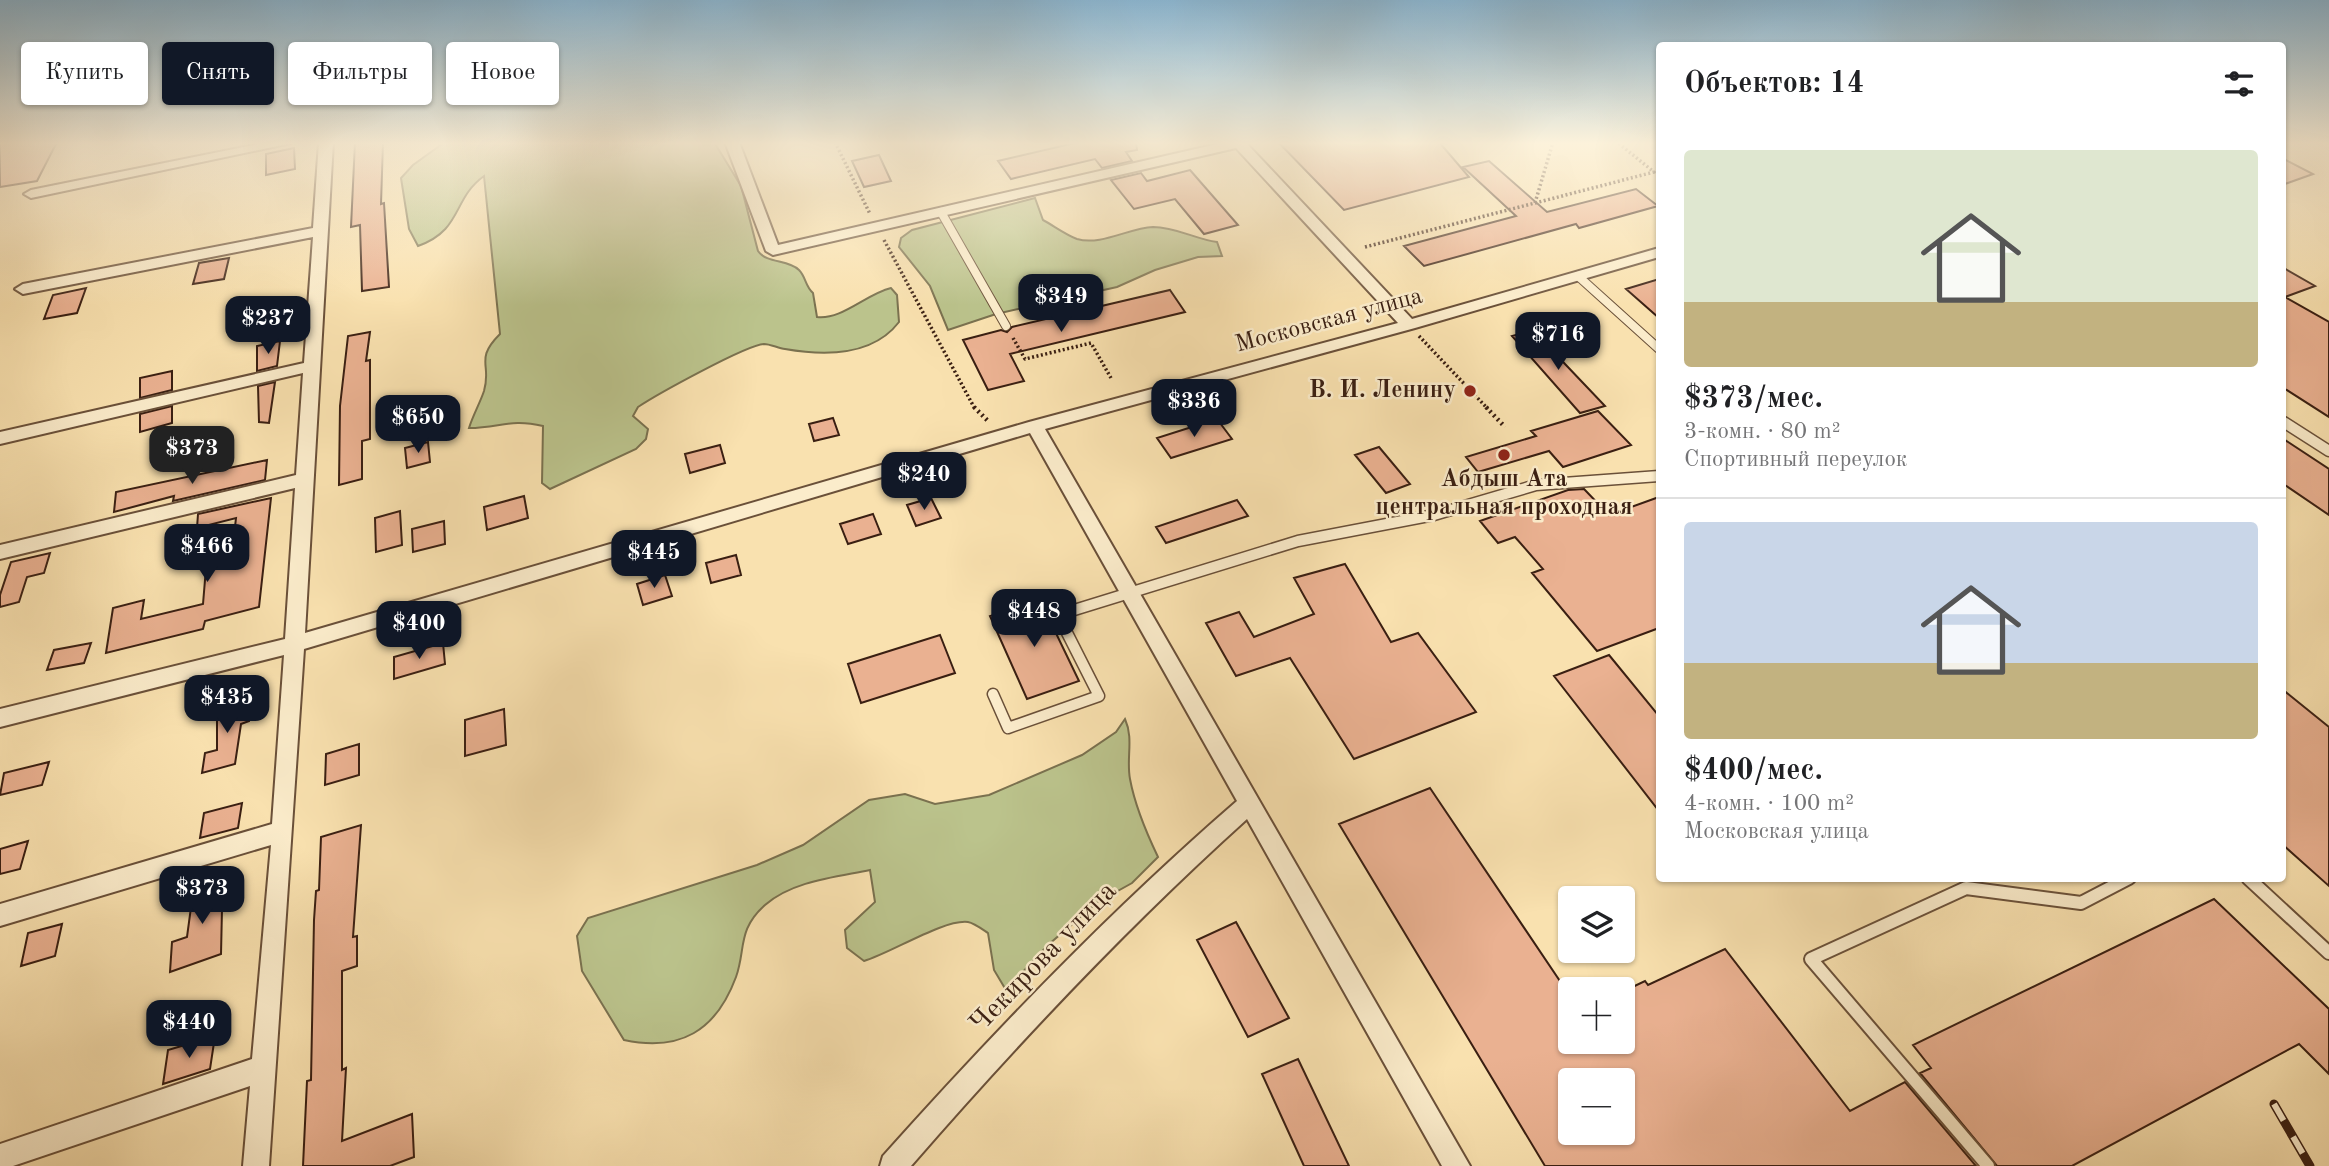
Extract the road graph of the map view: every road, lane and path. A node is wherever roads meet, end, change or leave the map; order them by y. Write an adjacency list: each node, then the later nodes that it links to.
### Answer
1 (323, 196): 11 (street)
2 (752, 196): 13 (street)
3 (862, 196): 10 (path)
4 (1009, 196): 9 (street)
5 (1290, 196): 17 (street)
6 (1537, 196): 8 (path)
7 (1560, 196): 8 (path)
8 (1535, 203): 12 (path)
9 (941, 212): 10 (street); 18 (lane)
10 (877, 227): 13 (street); 25 (path)
11 (321, 231): 16 (street); 20 (street)
12 (1366, 247)
13 (773, 251)
14 (1656, 253): 15 (street, Московская улица)
15 (1578, 276): 17 (street, Московская улица); 19 (lane)
16 (23, 289)
17 (1409, 325): 23 (street, Московская улица); 24 (path)
18 (1006, 326): 21 (path)
19 (1656, 346)
20 (312, 366): 26 (street); 29 (street)
21 (1111, 378)
22 (2286, 424): 27 (lane)
23 (1035, 426): 25 (street, Московская улица); 31 (street)
24 (1505, 427)
25 (1005, 435): 32 (street, Московская улица)
26 (0, 438)
27 (2329, 451)
28 (1656, 477): 31 (lane)
29 (305, 478): 30 (street); 32 (street)
30 (0, 552)
31 (1129, 591): 33 (lane); 35 (street)
32 (295, 644): 34 (street, Московская улица); 36 (street)
33 (993, 694)
34 (0, 718)
35 (1250, 803): 44 (street, Чекирова улица); 45 (street)
36 (283, 831): 39 (street); 41 (street)
37 (2121, 882): 46 (lane)
38 (2253, 882): 40 (lane)
39 (0, 915)
40 (2329, 953)
41 (264, 1068): 42 (street); 43 (street)
42 (0, 1157)
43 (256, 1166)
44 (893, 1166)
45 (1457, 1166)
46 (1987, 1166)

